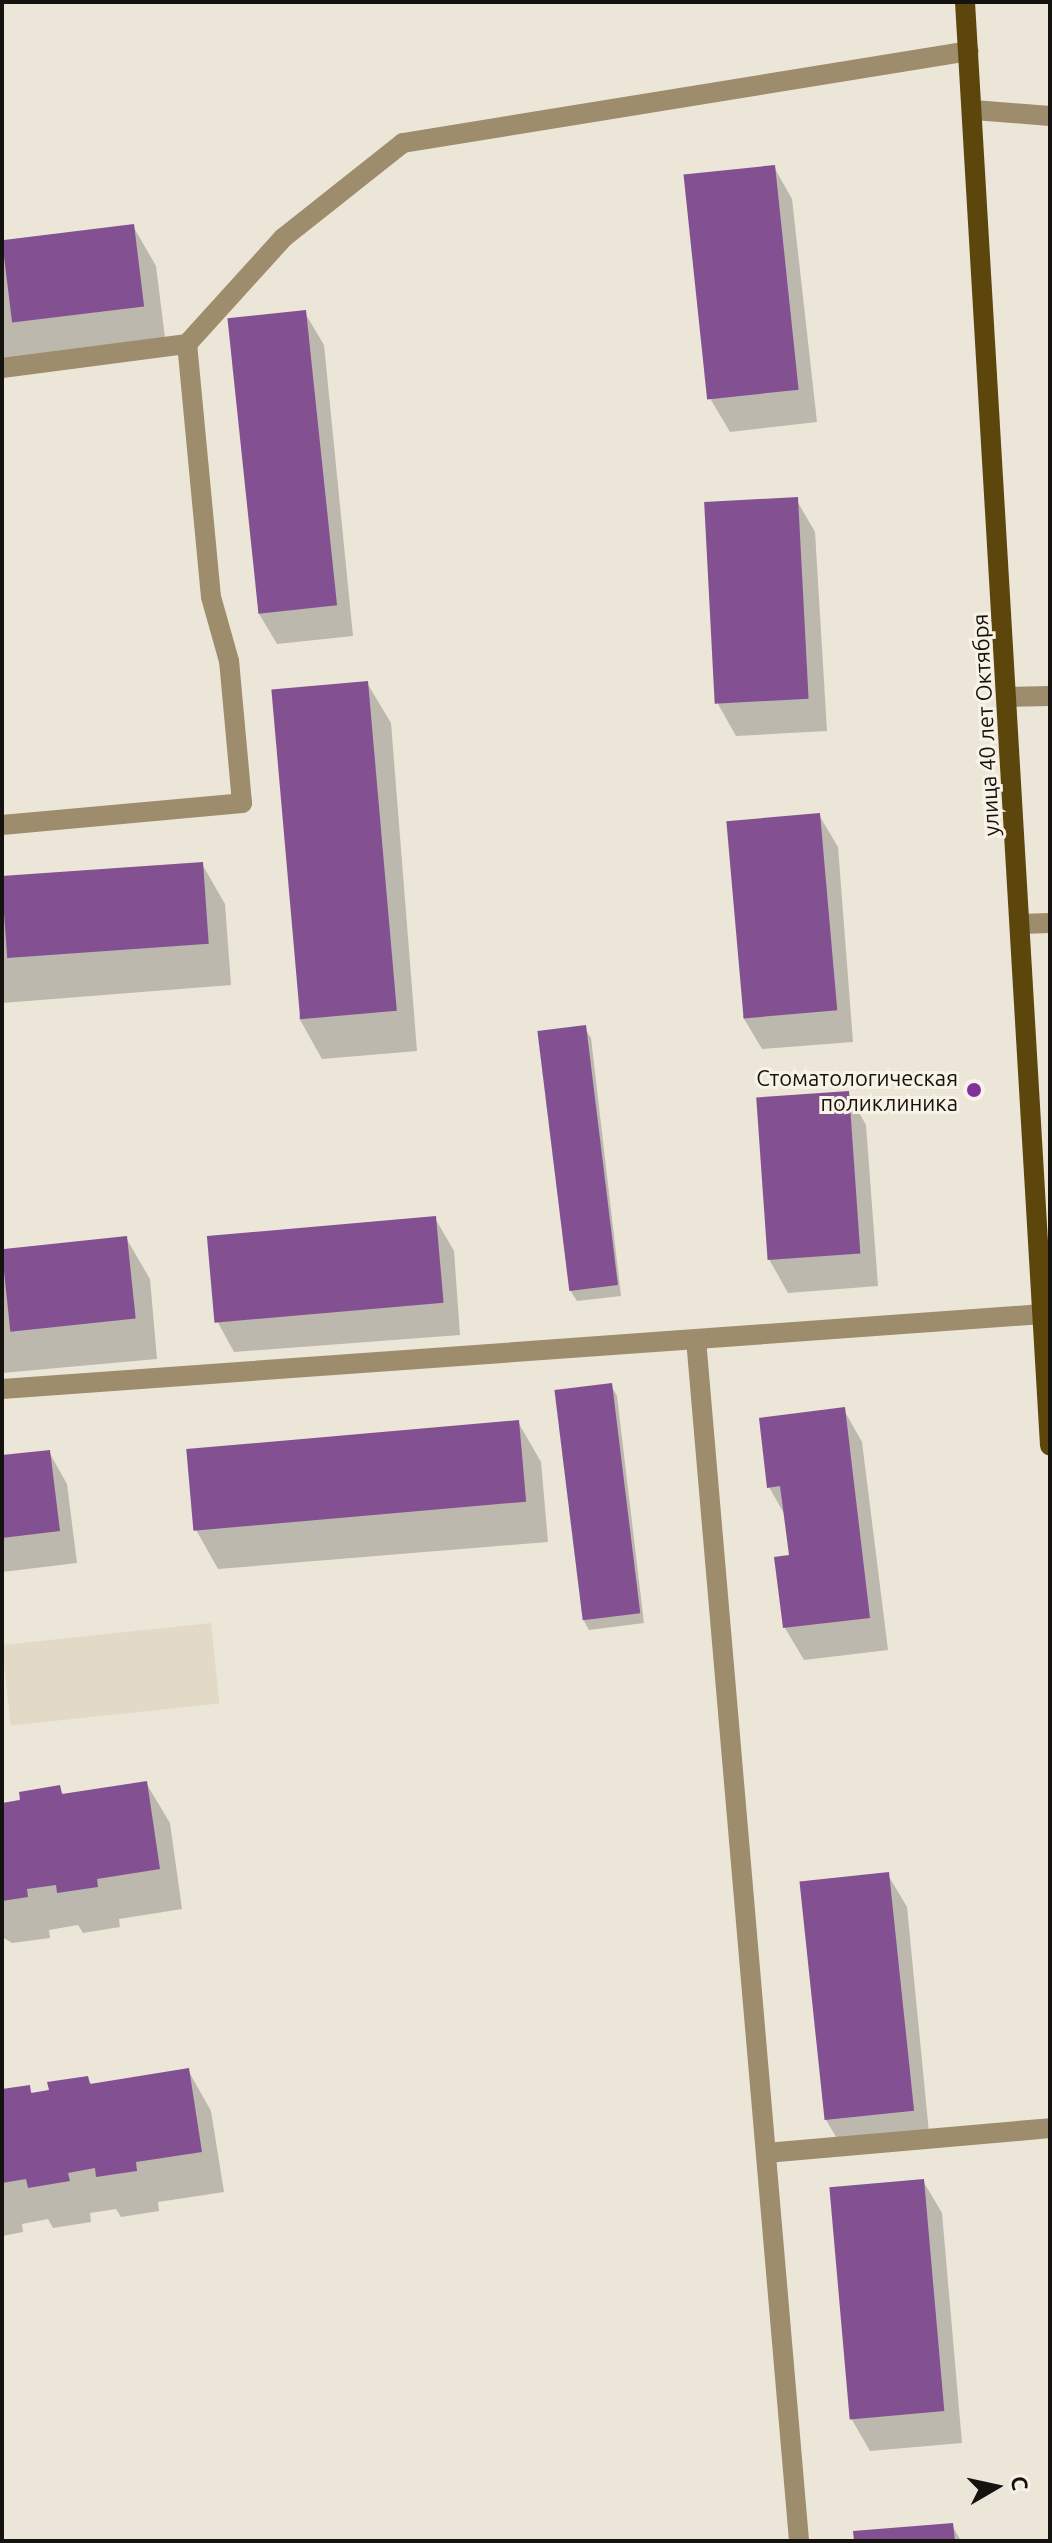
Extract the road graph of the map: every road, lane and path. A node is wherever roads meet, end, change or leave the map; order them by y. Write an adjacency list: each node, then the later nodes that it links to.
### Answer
1 (965, 2): 2 (main road, улица 40 лет Октября)
2 (969, 51): 3 (main road, улица 40 лет Октября); 5 (street)
3 (974, 110): 4 (street); 8 (main road, улица 40 лет Октября)
4 (1050, 116)
5 (187, 344): 6 (street); 9 (street)
6 (2, 368)
7 (1050, 696): 8 (street)
8 (1008, 697): 11 (main road, улица 40 лет Октября)
9 (2, 825)
10 (1050, 923): 11 (street)
11 (1021, 924): 12 (main road, улица 40 лет Октября)
12 (1042, 1314): 13 (street); 15 (main road, улица 40 лет Октября)
13 (696, 1339): 14 (street); 17 (street)
14 (2, 1389)
15 (1050, 1446)
16 (1050, 2128): 17 (street)
17 (766, 2153): 18 (street)
18 (799, 2541)

